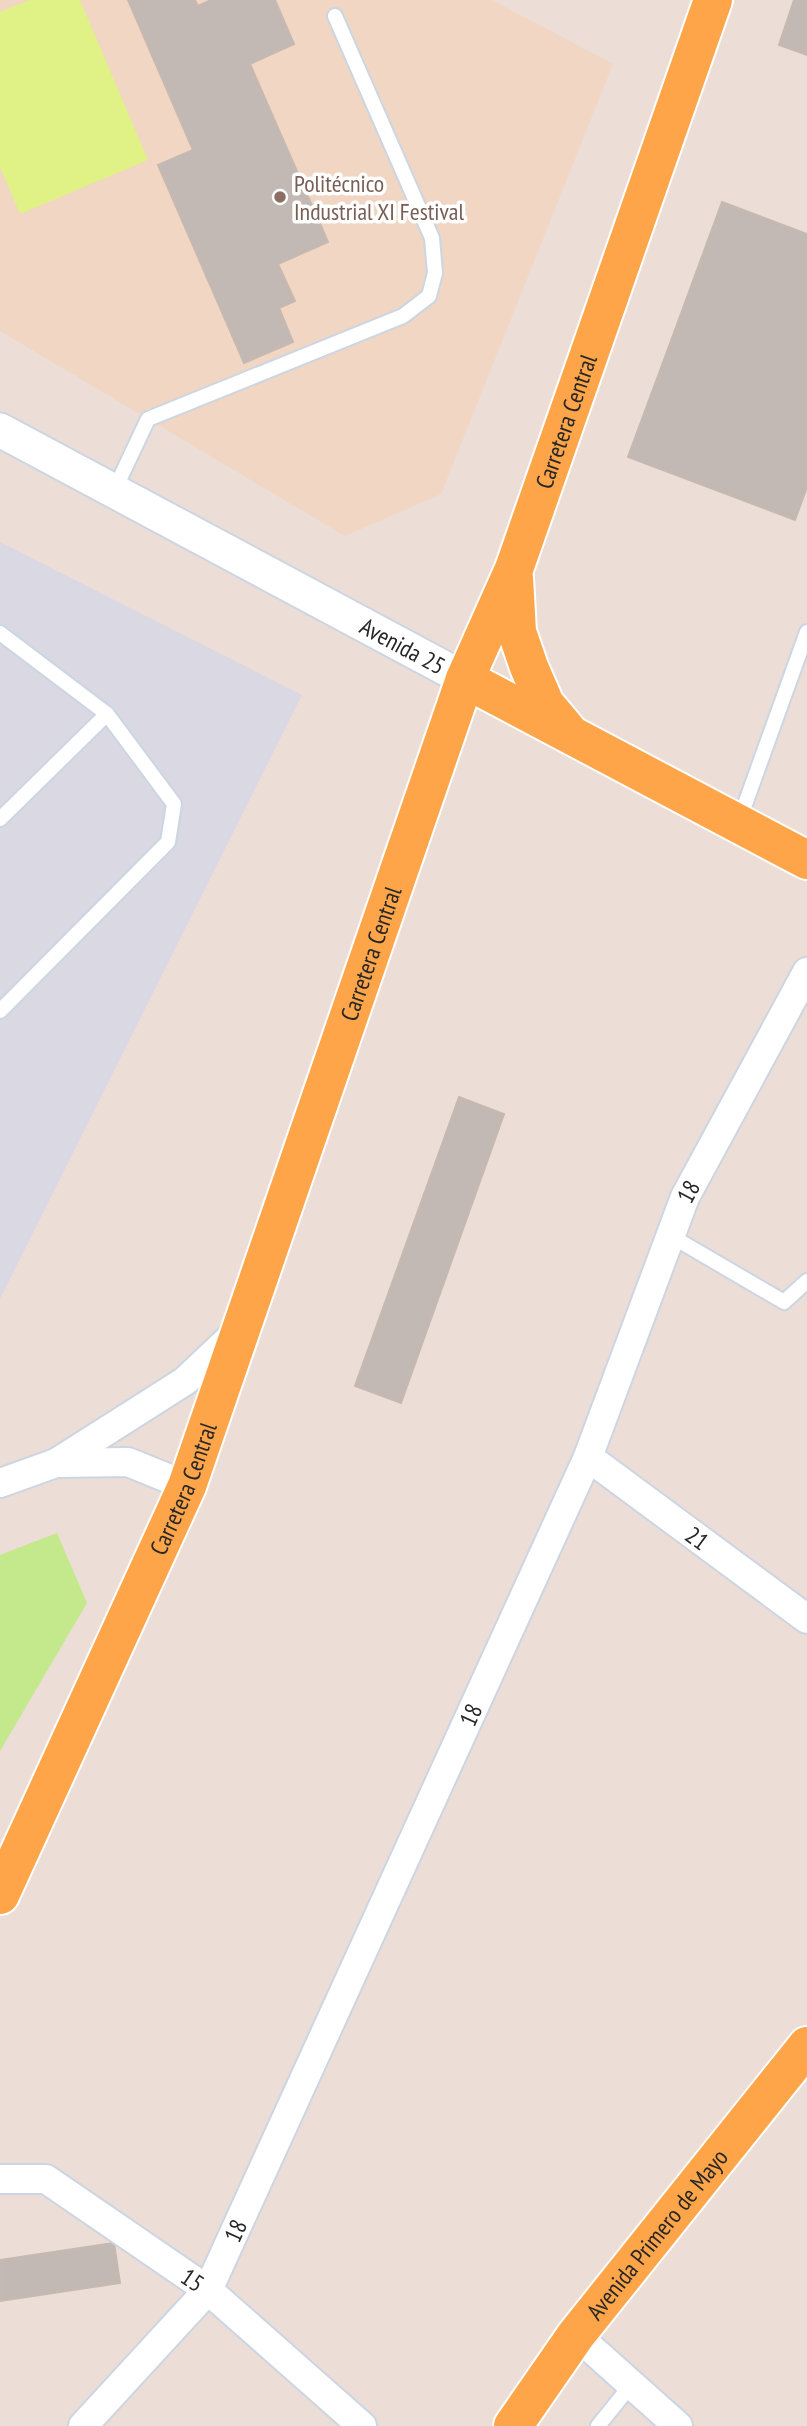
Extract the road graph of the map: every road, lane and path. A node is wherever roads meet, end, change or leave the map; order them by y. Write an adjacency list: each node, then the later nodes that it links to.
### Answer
1 (713, 0): 5 (main road, Carretera Central)
2 (335, 16): 4 (lane)
3 (0, 430): 4 (street, Avenida 25)
4 (114, 491): 8 (street, Avenida 25)
5 (514, 569): 8 (main road, Carretera Central); 10 (main road)
6 (807, 632): 12 (lane)
7 (0, 633): 9 (lane)
8 (466, 679): 10 (main road, Avenida 25); 18 (main road, Carretera Central)
9 (107, 714): 11 (lane); 15 (lane)
10 (570, 733): 12 (main road, Avenida 25)
11 (0, 819)
12 (738, 823): 13 (main road, Avenida 25)
13 (807, 860)
14 (807, 972): 16 (street, 18)
15 (0, 1011)
16 (671, 1236): 17 (lane); 19 (street, 18)
17 (807, 1281)
18 (243, 1326): 20 (street); 22 (main road, Carretera Central)
19 (588, 1458): 23 (street, 21); 27 (street, 18)
20 (56, 1464): 21 (street); 22 (street)
21 (0, 1483)
22 (187, 1486): 24 (main road, Carretera Central)
23 (807, 1619)
24 (0, 1895)
25 (805, 2052): 28 (main road, Avenida Primero de Mayo)
26 (0, 2179): 27 (street, 15)
27 (208, 2290): 30 (street, 18); 31 (street, 15)
28 (576, 2335): 29 (street); 32 (main road, Avenida Primero de Mayo)
29 (631, 2385): 33 (lane); 34 (street)
30 (83, 2426)
31 (362, 2426)
32 (513, 2426)
33 (598, 2426)
34 (678, 2426)

